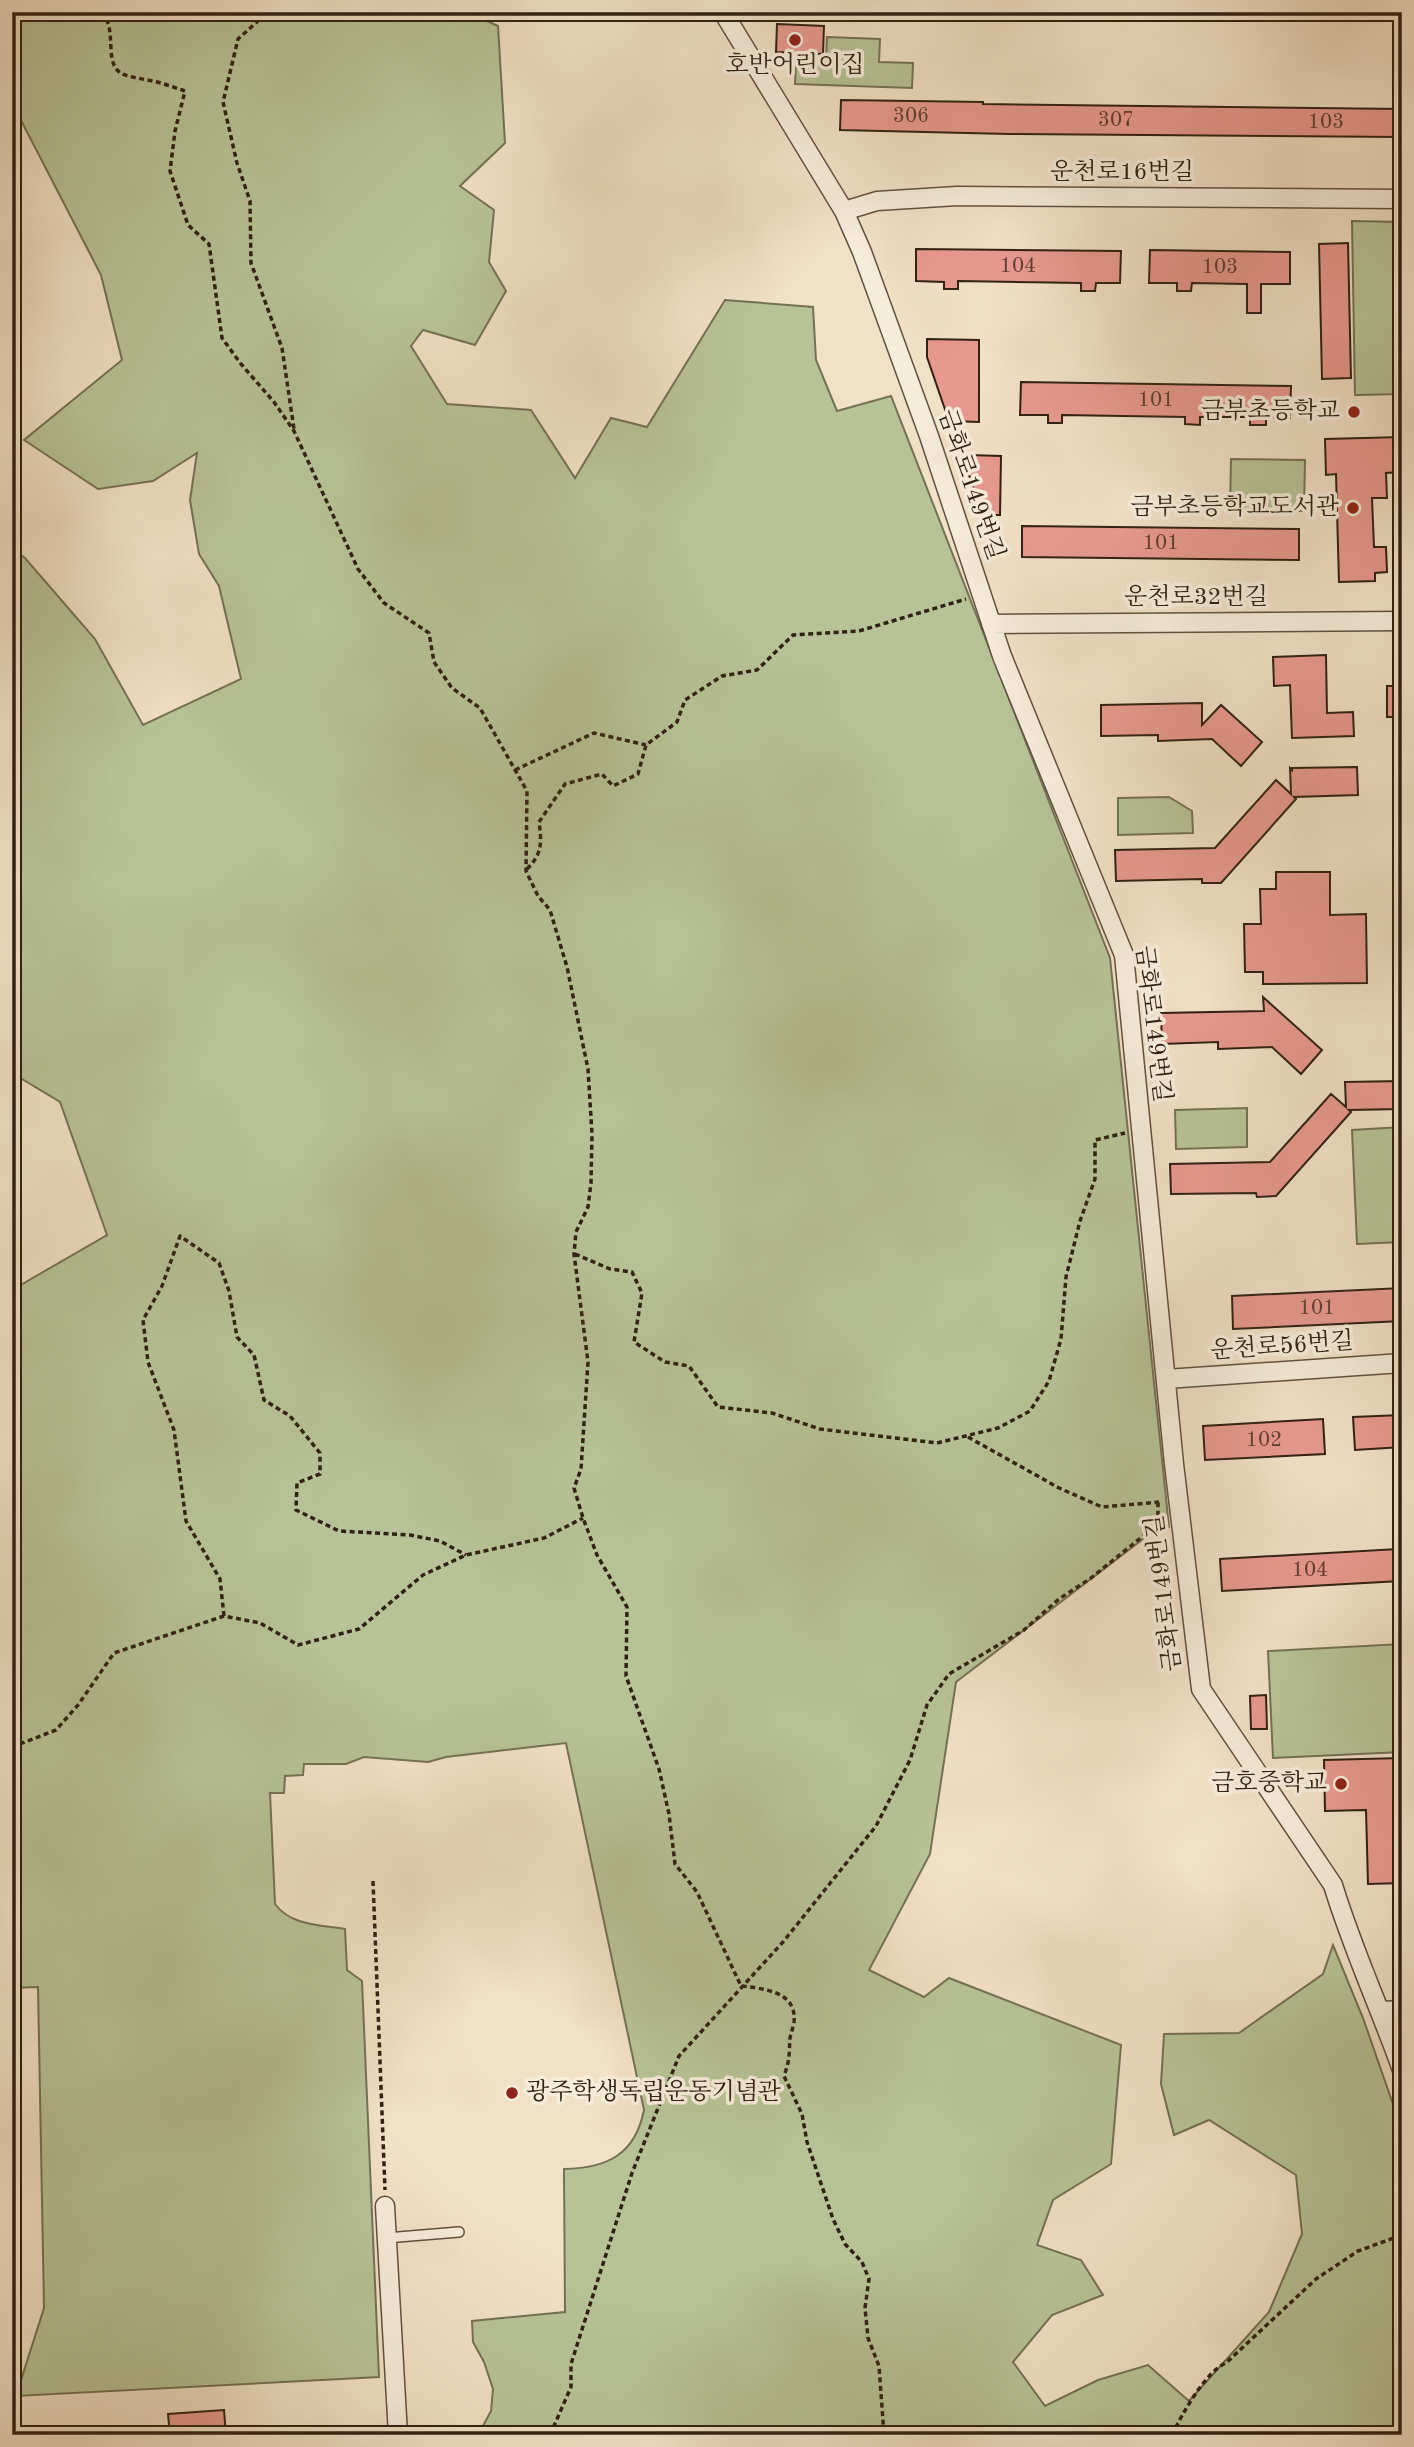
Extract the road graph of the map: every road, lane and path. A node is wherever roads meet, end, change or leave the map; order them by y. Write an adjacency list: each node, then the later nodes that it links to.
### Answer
1 (102, 12): 6 (path)
2 (263, 12): 6 (path)
3 (723, 12): 5 (street, 금화로149번길)
4 (1402, 199): 5 (street, 운천로16번길)
5 (844, 211): 7 (street, 금화로149번길)
6 (294, 432): 11 (path)
7 (982, 594): 9 (street, 금화로149번길); 10 (path)
8 (1402, 621): 9 (street, 운천로32번길)
9 (991, 624): 13 (street, 금화로149번길)
10 (646, 745): 11 (path); 12 (path)
11 (515, 770): 12 (path)
12 (526, 871): 14 (path)
13 (1141, 1130): 16 (street, 금화로149번길); 17 (path)
14 (575, 1254): 17 (path); 18 (path)
15 (1402, 1363): 16 (street, 운천로56번길)
16 (1166, 1379): 25 (street, 금화로149번길)
17 (966, 1436): 23 (path)
18 (583, 1518): 19 (path); 23 (path)
19 (466, 1555): 20 (path); 20 (path)
20 (223, 1616): 21 (path)
21 (12, 1747)
22 (373, 1881): 27 (path)
23 (741, 1986): 32 (path); 33 (path)
24 (1402, 2010): 25 (street)
25 (1382, 2011): 26 (street, 금화로149번길)
26 (1402, 2070)
27 (385, 2206): 30 (street)
28 (459, 2232): 30 (lane)
29 (1402, 2235): 34 (path)
30 (386, 2238): 31 (street)
31 (398, 2435)
32 (550, 2435)
33 (884, 2435)
34 (1172, 2435)

